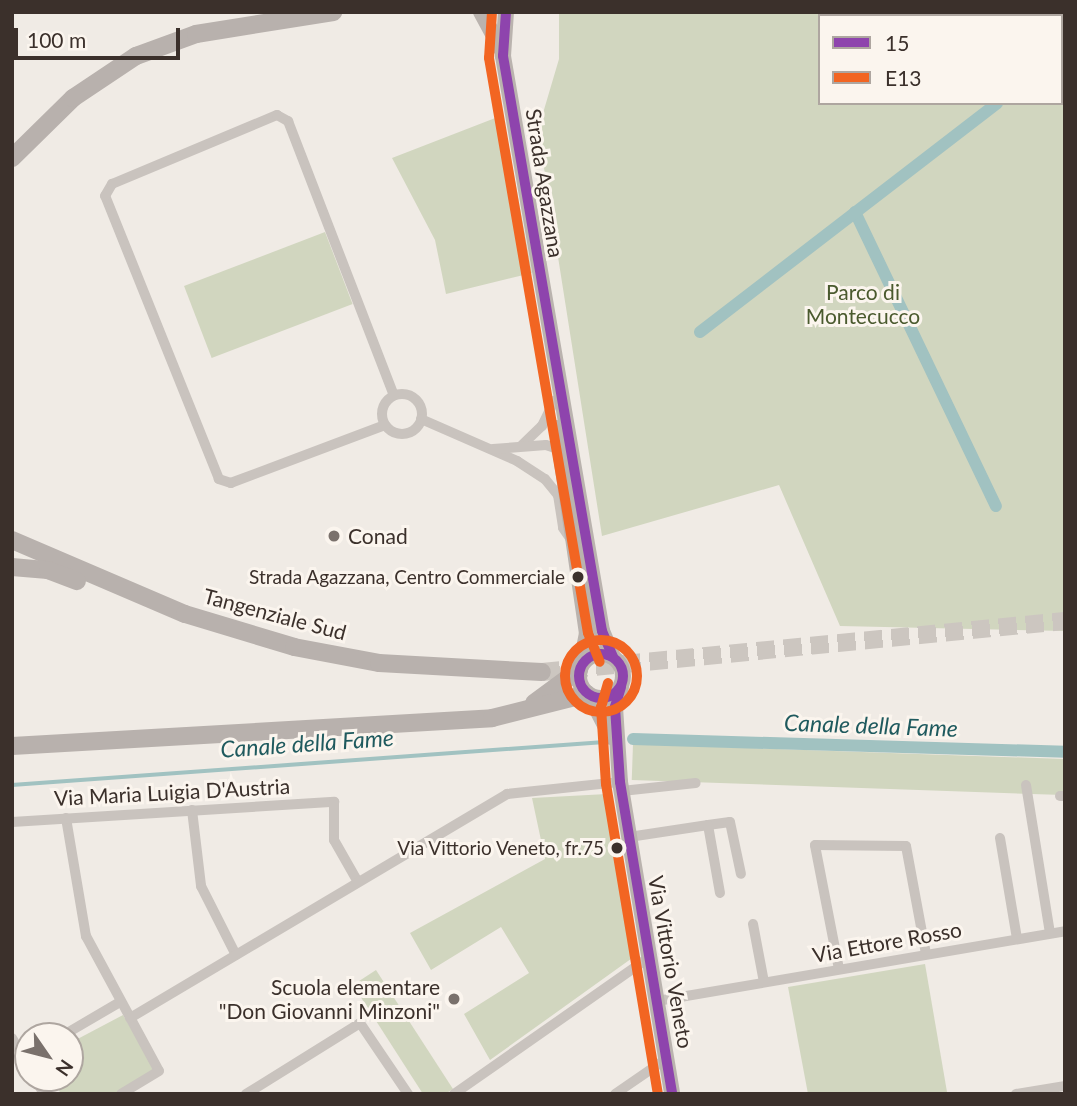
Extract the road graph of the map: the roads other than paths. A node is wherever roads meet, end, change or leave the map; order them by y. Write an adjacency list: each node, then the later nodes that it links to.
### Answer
1 (333, 12): 5 (main road)
2 (481, 12): 4 (main road)
3 (506, 12): 4 (main road)
4 (501, 49): 6 (main road, Strada Agazzana)
5 (12, 158)
6 (547, 325): 8 (main road); 17 (main road)
7 (394, 396): 9 (street); 10 (street); 10 (street)
8 (554, 401): 12 (street); 13 (main road)
9 (421, 419): 10 (street); 11 (street)
10 (385, 425)
11 (477, 446): 12 (street); 16 (street)
12 (516, 449): 13 (street)
13 (560, 449): 16 (main road); 17 (street)
14 (12, 533): 18 (main road)
15 (12, 540): 18 (main road, Tangenziale Sud)
16 (573, 542): 22 (main road)
17 (589, 555): 21 (main road)
18 (65, 564): 20 (main road, Tangenziale Sud)
19 (12, 567): 20 (main road)
20 (185, 614): 23 (main road, Tangenziale Sud)
21 (613, 657): 22 (main road); 24 (main road)
22 (580, 668): 25 (main road); 26 (main road)
23 (541, 672)
24 (621, 687): 25 (main road); 27 (main road)
25 (588, 695): 26 (main road); 27 (main road)
26 (524, 710): 28 (main road)
27 (612, 724): 31 (main road, Via Vittorio Veneto)
28 (12, 746)
29 (696, 783): 31 (street)
30 (1026, 785): 43 (street)
31 (621, 786): 36 (main road, Via Vittorio Veneto); 39 (street)
32 (192, 810): 33 (street, Via Maria Luigia D'Austria); 39 (street, Via Maria Luigia D'Austria); 46 (street)
33 (66, 818): 34 (street, Via Maria Luigia D'Austria); 51 (street)
34 (12, 821)
35 (708, 825): 36 (street); 38 (street); 40 (street)
36 (629, 836): 47 (main road, Via Vittorio Veneto)
37 (1000, 838): 44 (street)
38 (741, 874)
39 (358, 882): 46 (street)
40 (720, 893)
41 (753, 924): 49 (street)
42 (1065, 931): 43 (street, Via Ettore Rosso)
43 (1050, 933): 44 (street, Via Ettore Rosso)
44 (1017, 939): 45 (street, Via Ettore Rosso)
45 (926, 954): 48 (street, Via Ettore Rosso); 48 (street)
46 (236, 955): 52 (street)
47 (650, 957): 50 (main road, Via Vittorio Veneto); 59 (street)
48 (839, 970): 49 (street, Via Ettore Rosso)
49 (764, 982): 50 (street, Via Ettore Rosso)
50 (657, 1001): 54 (main road, Via Vittorio Veneto)
51 (120, 1002): 52 (street); 53 (street)
52 (130, 1018): 56 (street)
53 (84, 1023)
54 (666, 1059): 60 (street); 61 (main road, Via Vittorio Veneto)
55 (1065, 1086): 62 (street)
56 (121, 1094)
57 (246, 1094): 58 (street)
58 (408, 1094)
59 (454, 1094)
60 (615, 1094)
61 (672, 1094)
62 (1016, 1094)

